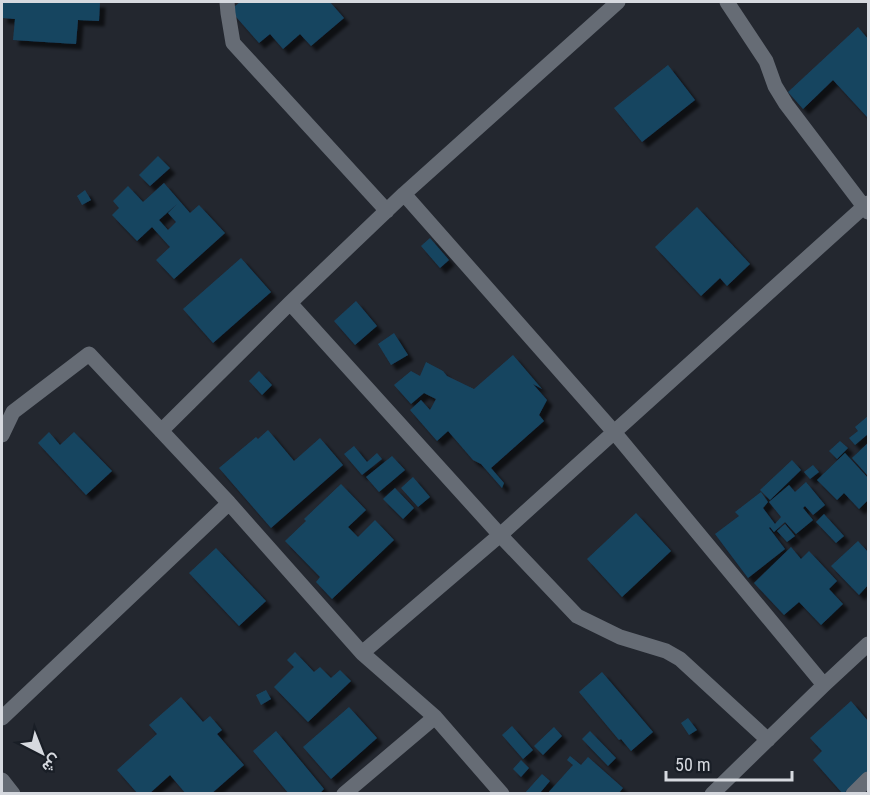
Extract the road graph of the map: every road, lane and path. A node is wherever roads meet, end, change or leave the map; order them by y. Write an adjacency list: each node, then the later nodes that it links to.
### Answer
1 (227, 2): 6 (street)
2 (618, 2): 4 (street)
3 (728, 2): 5 (street)
4 (404, 194): 6 (street); 9 (street)
5 (867, 207): 9 (street)
6 (387, 211): 7 (street)
7 (290, 303): 8 (street); 12 (street)
8 (161, 431): 10 (street); 11 (street)
9 (614, 432): 12 (street); 15 (street)
10 (2, 435)
11 (229, 503): 14 (street); 17 (street)
12 (500, 535): 14 (street); 18 (street)
13 (868, 644): 15 (street)
14 (362, 652): 16 (street)
15 (824, 685): 18 (street)
16 (435, 717): 22 (street); 23 (street)
17 (2, 718)
18 (768, 740): 24 (street)
19 (868, 779): 25 (street)
20 (2, 780): 21 (street)
21 (13, 794)
22 (344, 794)
23 (502, 794)
24 (712, 794)
25 (853, 794)

